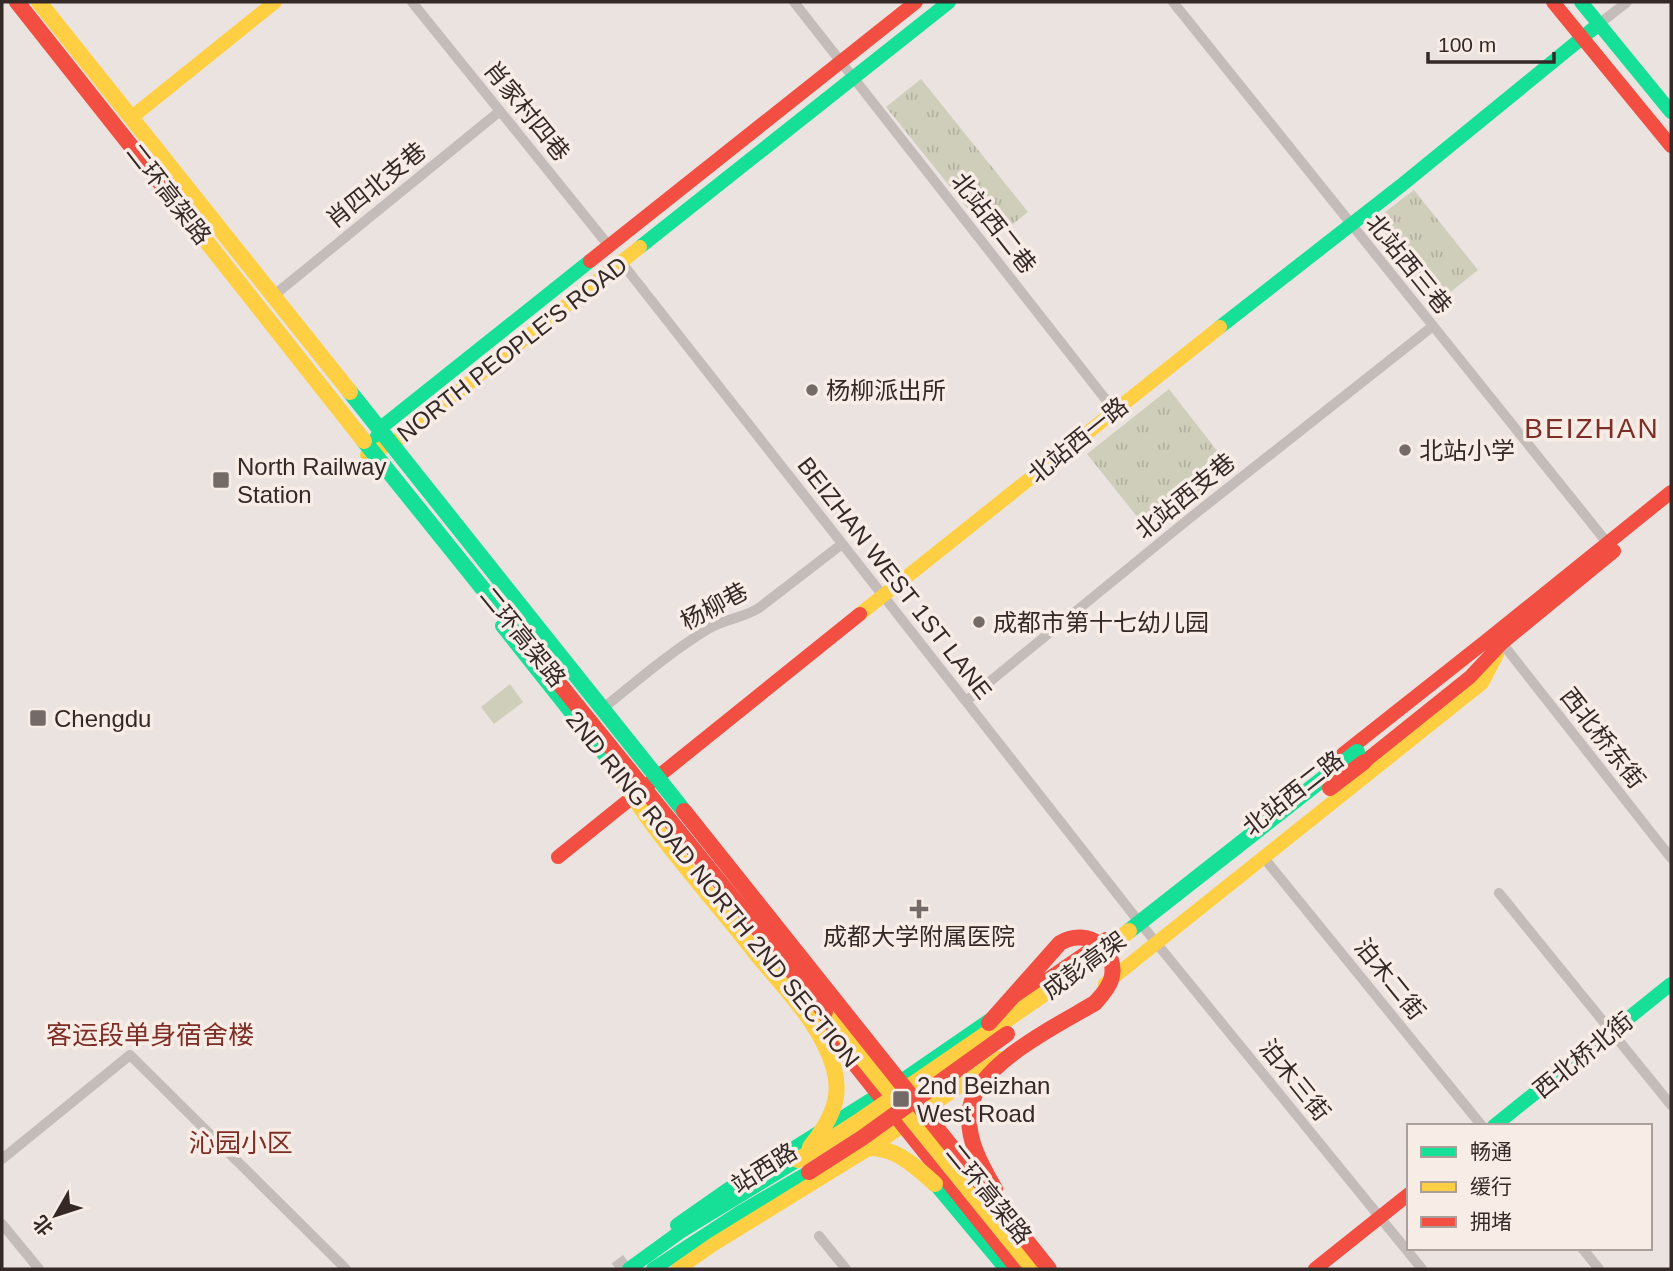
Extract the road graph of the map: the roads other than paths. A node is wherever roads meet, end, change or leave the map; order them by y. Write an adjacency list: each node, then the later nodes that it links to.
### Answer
1 (9, 2): 30 (main road, 2ND RING ROAD NORTH 2ND SECTION)
2 (17, 2): 37 (main road, 二环高架路, bridge)
3 (39, 2): 65 (main road, 二环高架路, bridge)
4 (50, 2): 20 (main road, 2ND RING ROAD NORTH 2ND SECTION)
5 (275, 2): 20 (main road)
6 (412, 2): 18 (street, 肖家村四巷)
7 (794, 2): 16 (street, 北站西二巷)
8 (916, 2): 16 (main road, NORTH PEOPLE'S ROAD)
9 (949, 2): 17 (main road, NORTH PEOPLE'S ROAD)
10 (1173, 2): 22 (street, 北站西三巷)
11 (1553, 2): 15 (main road)
12 (1581, 2): 14 (main road)
13 (1627, 2): 14 (street)
14 (1599, 24): 15 (main road, 北站西一路); 19 (main road)
15 (1582, 38): 21 (main road); 22 (main road, 北站西一路)
16 (841, 62): 17 (street, 北站西二巷); 23 (main road, NORTH PEOPLE'S ROAD)
17 (853, 77): 24 (main road, NORTH PEOPLE'S ROAD); 27 (street, 北站西二巷)
18 (500, 111): 23 (street, 肖家村四巷); 25 (street, 肖四北支巷)
19 (1671, 112)
20 (137, 113): 25 (main road, 2ND RING ROAD NORTH 2ND SECTION)
21 (1671, 146)
22 (1351, 225): 26 (street, 北站西三巷); 27 (main road, 北站西一路)
23 (609, 246): 28 (main road, NORTH PEOPLE'S ROAD)
24 (622, 263): 29 (main road, NORTH PEOPLE'S ROAD); 33 (street, BEIZHAN WEST 1ST LANE)
25 (278, 292): 28 (main road, 2ND RING ROAD NORTH 2ND SECTION)
26 (1433, 326): 34 (street, 北站西三巷); 38 (street, 北站西支巷)
27 (1114, 410): 35 (main road, 北站西一路)
28 (383, 426): 29 (main road, 2ND RING ROAD NORTH 2ND SECTION); 30 (main road, NORTH PEOPLE'S ROAD)
29 (396, 441): 30 (main road, NORTH PEOPLE'S ROAD); 39 (main road, 2ND RING ROAD NORTH 2ND SECTION)
30 (367, 455): 42 (main road, 2ND RING ROAD NORTH 2ND SECTION)
31 (1671, 492): 34 (main road, 北站西二路)
32 (1671, 505): 34 (main road, 北站西二路)
33 (842, 544): 35 (street, BEIZHAN WEST 1ST LANE); 39 (street, 杨柳巷)
34 (1611, 547): 36 (main road, 北站西二路)
35 (884, 597): 38 (street, BEIZHAN WEST 1ST LANE); 41 (main road, 北站西一路)
36 (1497, 640): 40 (main road); 44 (main road, 北站西二路); 45 (street, 西北桥东街); 47 (main road, 北站西二路)
37 (575, 701): 60 (main road, bridge); 68 (main road, 二环高架路, bridge)
38 (966, 701): 47 (street, BEIZHAN WEST 1ST LANE)
39 (606, 706): 41 (main road, 2ND RING ROAD NORTH 2ND SECTION)
40 (1361, 757): 51 (main road, 成彭高架, bridge); 60 (main road, 成彭高架, bridge)
41 (661, 775): 42 (main road, 北站西一路); 52 (main road, 2ND RING ROAD NORTH 2ND SECTION)
42 (636, 795): 43 (main road, 北站西一路); 53 (main road, 2ND RING ROAD NORTH 2ND SECTION)
43 (558, 857)
44 (1264, 858): 48 (main road, 北站西二路); 56 (street, 泊木二街)
45 (1671, 858)
46 (1499, 894): 50 (street)
47 (1136, 918): 48 (street, 泊木三街); 52 (main road, 北站西二路)
48 (1157, 944): 55 (main road, 北站西二路); 62 (street, 泊木三街)
49 (1671, 984): 50 (main road, 西北桥北街)
50 (1612, 1032): 54 (street); 57 (main road, 西北桥北街)
51 (965, 1049): 60 (main road, 成彭高架, bridge); 65 (main road, bridge)
52 (904, 1079): 53 (main road, 站西路); 55 (main road, 2ND RING ROAD NORTH 2ND SECTION)
53 (880, 1095): 58 (main road, 2ND RING ROAD NORTH 2ND SECTION); 67 (main road, 站西路)
54 (1671, 1105)
55 (927, 1107): 58 (main road, 站西路); 68 (main road, 2ND RING ROAD NORTH 2ND SECTION)
56 (1480, 1124)
57 (1497, 1124)
58 (903, 1125): 72 (main road, 站西路); 75 (main road, 2ND RING ROAD NORTH 2ND SECTION)
59 (2, 1159): 70 (street)
60 (804, 1166): 67 (main road); 71 (main road); 74 (main road, bridge)
61 (1407, 1196): 62 (main road)
62 (1380, 1218): 76 (main road); 77 (street, 泊木三街)
63 (2, 1224): 69 (street)
64 (819, 1236): 73 (street)
65 (1032, 1248): 68 (main road, 二环高架路, bridge)
66 (1584, 1250): 78 (street)
67 (628, 1264)
68 (1046, 1268)
69 (39, 1269)
70 (346, 1269)
71 (653, 1269)
72 (678, 1269)
73 (846, 1269)
74 (1006, 1269)
75 (1017, 1269)
76 (1315, 1269)
77 (1422, 1269)
78 (1599, 1269)

